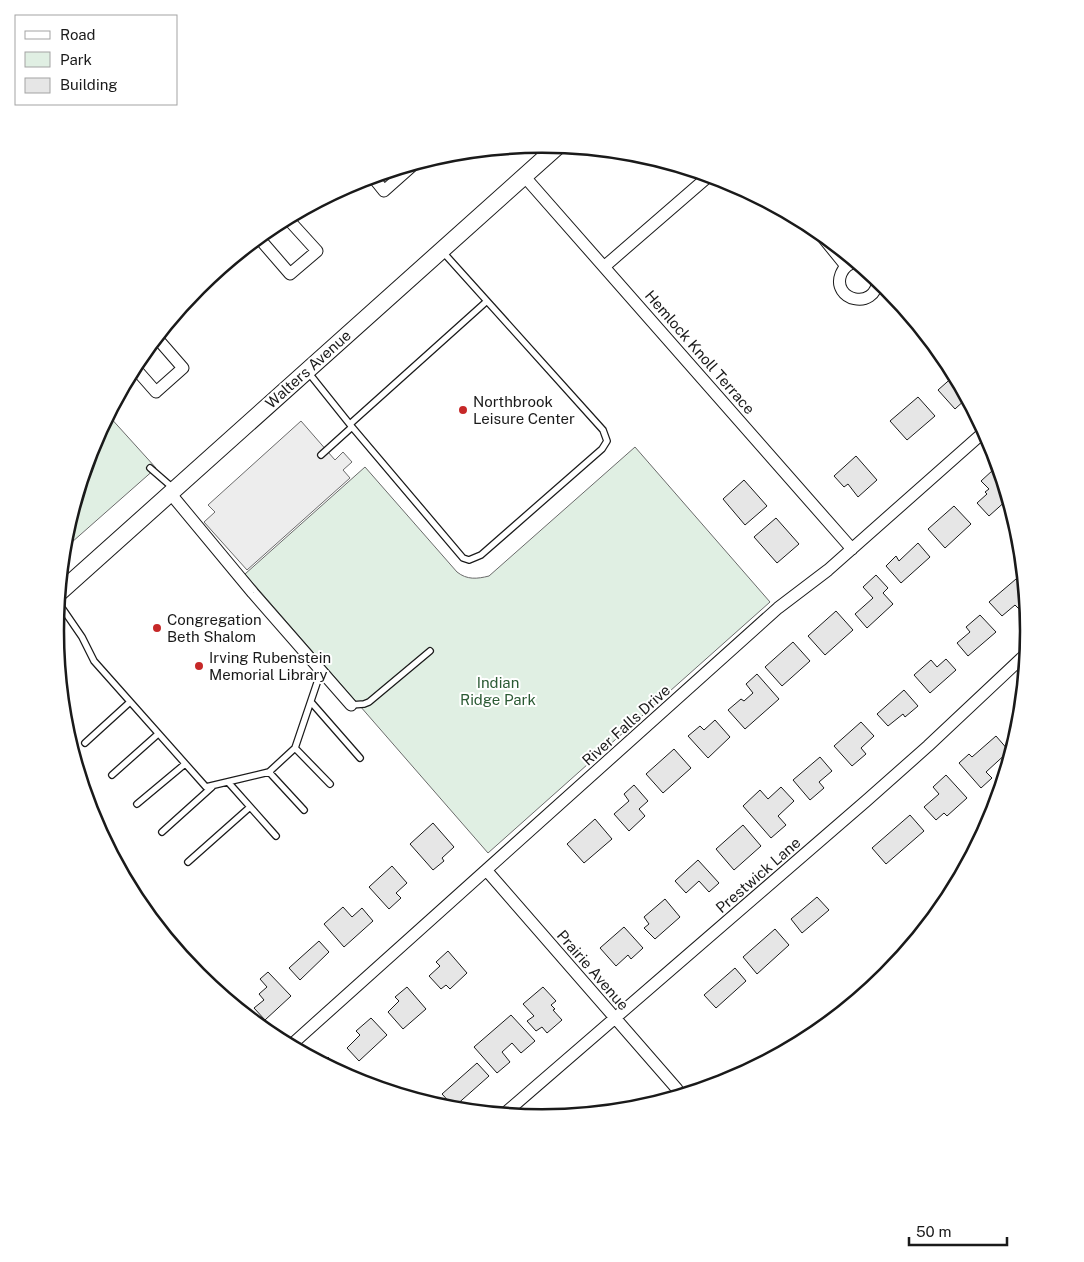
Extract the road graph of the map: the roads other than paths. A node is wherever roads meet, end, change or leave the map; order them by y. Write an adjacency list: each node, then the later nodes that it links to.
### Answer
1 (550, 153): 3 (main road, Walters Avenue)
2 (405, 173): 5 (street)
3 (524, 176): 8 (main road, Walters Avenue); 10 (street, Hemlock Knoll Terrace)
4 (704, 181): 10 (street)
5 (377, 182)
6 (292, 224): 7 (street)
7 (263, 243)
8 (441, 250): 12 (lane); 14 (main road, Walters Avenue)
9 (850, 265): 11 (street)
10 (604, 266): 21 (street, Hemlock Knoll Terrace)
11 (876, 289)
12 (487, 301): 16 (lane); 16 (lane)
13 (161, 343): 15 (street)
14 (307, 370): 16 (lane); 20 (main road, Walters Avenue)
15 (139, 373)
16 (351, 425): 18 (lane)
17 (979, 436): 21 (street, River Falls Drive)
18 (321, 454)
19 (150, 468): 20 (lane)
20 (172, 491): 22 (main road, Walters Avenue); 26 (street)
21 (852, 549): 46 (street, River Falls Drive)
22 (66, 586)
23 (65, 612): 27 (lane)
24 (430, 651): 29 (lane)
25 (1019, 660): 47 (street, Prestwick Lane)
26 (321, 671): 28 (lane); 29 (street)
27 (130, 702): 30 (lane); 31 (lane)
28 (311, 702): 32 (lane); 33 (lane)
29 (351, 706)
30 (158, 734): 34 (lane); 36 (lane)
31 (85, 742)
32 (295, 748): 35 (lane); 38 (lane)
33 (360, 758)
34 (185, 764): 39 (lane); 40 (lane)
35 (269, 772): 37 (lane); 42 (lane)
36 (112, 775)
37 (228, 782): 39 (lane); 41 (lane)
38 (330, 784)
39 (213, 786): 43 (lane)
40 (138, 804)
41 (250, 807): 44 (lane); 45 (lane)
42 (304, 810)
43 (162, 832)
44 (276, 836)
45 (188, 862)
46 (486, 871): 47 (street, Prairie Avenue); 48 (street, River Falls Drive)
47 (616, 1018): 49 (street, Prairie Avenue); 50 (street, Prestwick Lane)
48 (296, 1041)
49 (677, 1089)
50 (511, 1108)

